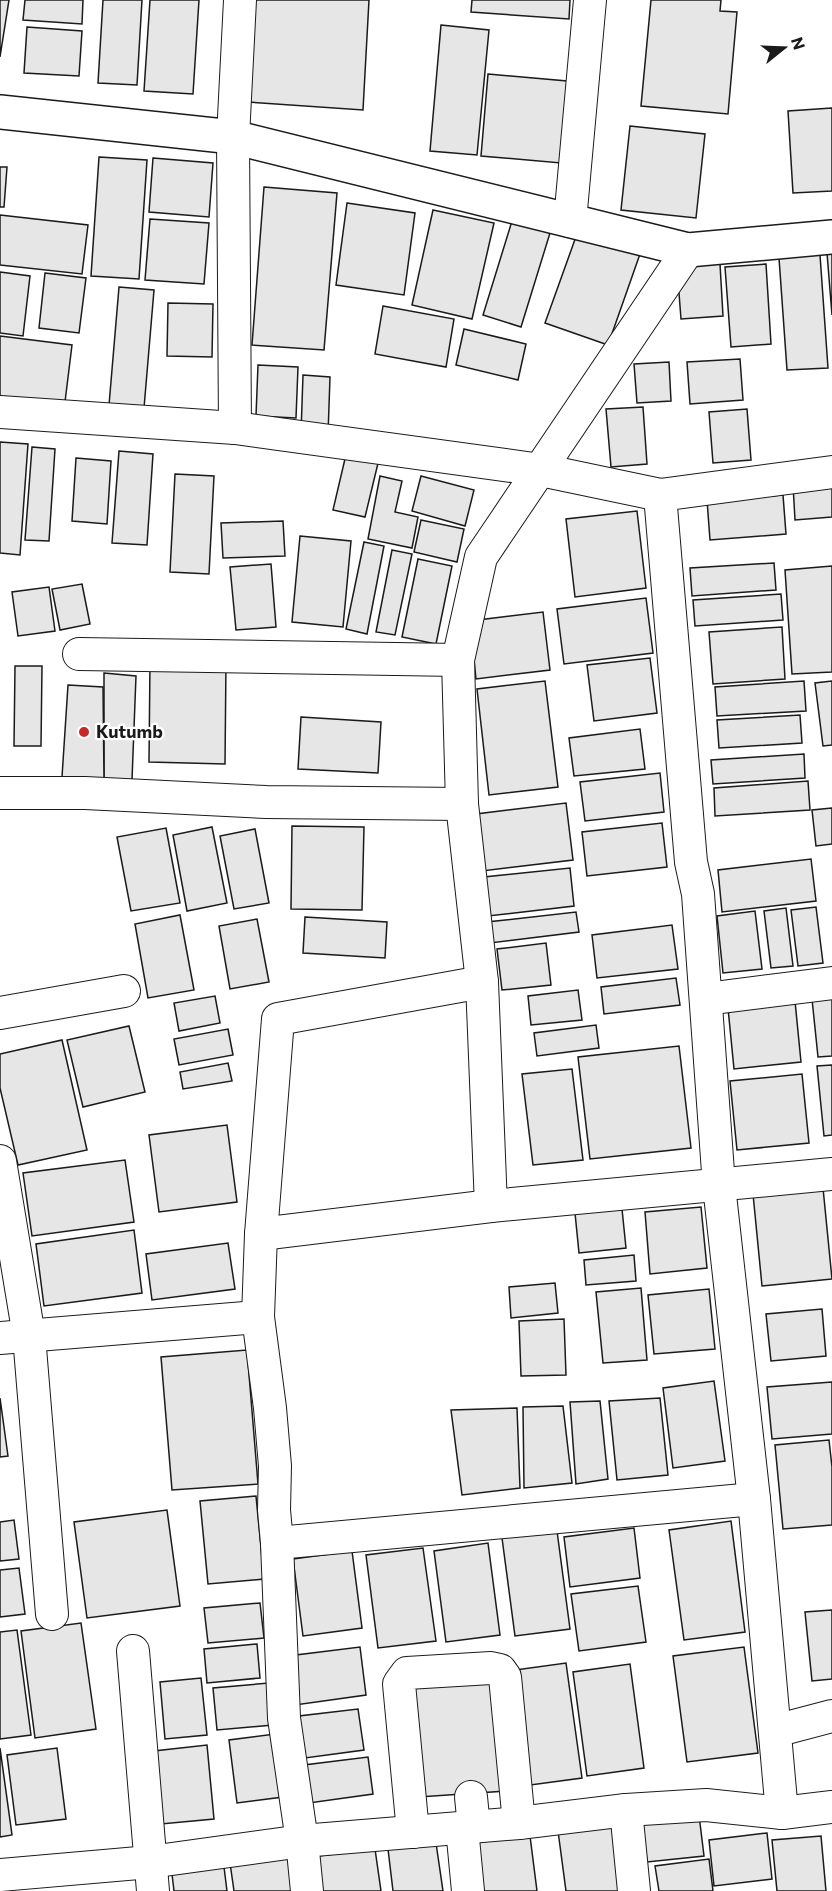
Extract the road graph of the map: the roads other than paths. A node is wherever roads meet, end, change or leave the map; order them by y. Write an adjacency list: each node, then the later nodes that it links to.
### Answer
1 (240, 0): 4 (street)
2 (590, 0): 5 (street)
3 (0, 112): 4 (street)
4 (233, 137): 5 (street); 9 (street)
5 (570, 221): 7 (street)
6 (832, 237): 7 (street)
7 (688, 250): 10 (street)
8 (0, 412): 9 (street)
9 (235, 428): 10 (street)
10 (541, 470): 12 (street); 14 (street)
11 (832, 471): 12 (street)
12 (660, 495): 20 (street)
13 (79, 654): 14 (street)
14 (458, 660): 16 (street)
15 (0, 793): 16 (street)
16 (462, 804): 17 (street)
17 (482, 982): 25 (street); 26 (street)
18 (832, 984): 20 (street)
19 (124, 991): 21 (street)
20 (706, 999): 24 (street)
21 (0, 1013)
22 (0, 1161): 28 (street)
23 (832, 1174): 24 (street)
24 (719, 1186): 25 (street); 29 (street)
25 (491, 1206): 26 (street)
26 (261, 1233): 27 (street)
27 (258, 1317): 28 (street); 30 (street)
28 (15, 1337): 31 (street)
29 (754, 1499): 30 (street); 34 (street)
30 (277, 1543): 41 (street)
31 (52, 1614)
32 (133, 1651): 43 (street)
33 (832, 1716): 34 (street)
34 (775, 1731): 37 (street)
35 (832, 1807): 37 (street)
36 (626, 1810): 37 (street); 39 (street); 46 (street)
37 (782, 1813)
38 (469, 1817): 39 (street); 40 (street); 45 (street)
39 (519, 1823): 40 (street)
40 (412, 1832): 41 (street)
41 (302, 1841): 43 (street); 44 (street)
42 (0, 1875): 43 (street)
43 (151, 1876)
44 (307, 1891)
45 (468, 1891)
46 (634, 1891)

